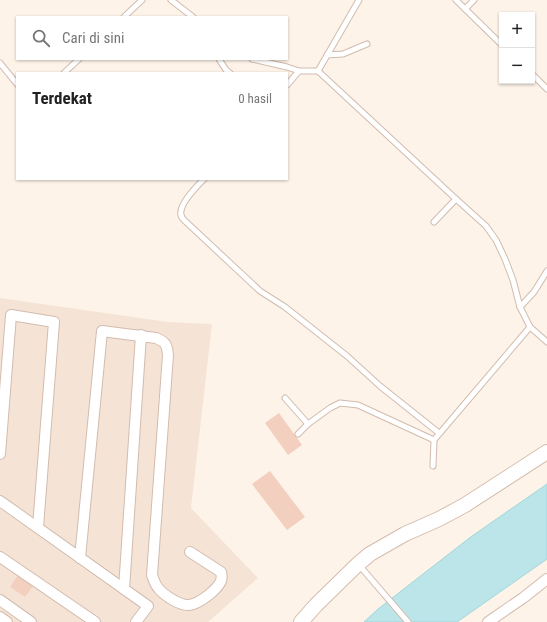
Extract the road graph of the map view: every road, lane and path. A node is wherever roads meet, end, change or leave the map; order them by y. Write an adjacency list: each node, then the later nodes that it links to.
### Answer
1 (142, 0): 7 (lane)
2 (170, 0): 8 (lane)
3 (359, 0): 11 (lane)
4 (456, 0): 6 (lane)
5 (474, 0): 6 (lane)
6 (465, 8): 9 (lane)
7 (125, 16)
8 (192, 16)
9 (499, 42)
10 (367, 44): 11 (lane)
11 (327, 55): 17 (lane)
12 (78, 60): 18 (lane)
13 (220, 60): 19 (lane)
14 (256, 60): 16 (lane)
15 (0, 63): 21 (lane)
16 (299, 71): 17 (lane); 22 (lane)
17 (318, 71): 25 (lane)
18 (65, 72)
19 (229, 72)
20 (535, 77): 23 (lane)
21 (16, 83)
22 (288, 84)
23 (547, 89)
24 (203, 180): 34 (lane)
25 (456, 199): 26 (lane); 28 (lane)
26 (434, 222)
27 (547, 271): 28 (lane)
28 (520, 307): 29 (lane)
29 (530, 327): 31 (lane); 34 (lane)
30 (141, 335): 42 (street); 44 (street); 47 (street)
31 (547, 342)
32 (285, 398): 33 (lane)
33 (308, 424): 35 (lane); 36 (lane)
34 (439, 433): 36 (lane)
35 (298, 434)
36 (434, 440): 39 (lane)
37 (547, 452): 45 (street)
38 (0, 454): 41 (street)
39 (434, 466)
40 (0, 501): 41 (street)
41 (38, 527): 44 (street)
42 (190, 552)
43 (0, 557): 52 (street)
44 (80, 558): 47 (street)
45 (358, 564): 54 (street); 55 (lane)
46 (547, 579): 56 (street)
47 (124, 589): 53 (street)
48 (0, 600): 50 (street)
49 (0, 617): 51 (street)
50 (26, 620)
51 (7, 622)
52 (95, 622)
53 (136, 622)
54 (301, 622)
55 (408, 622)
56 (488, 622)

